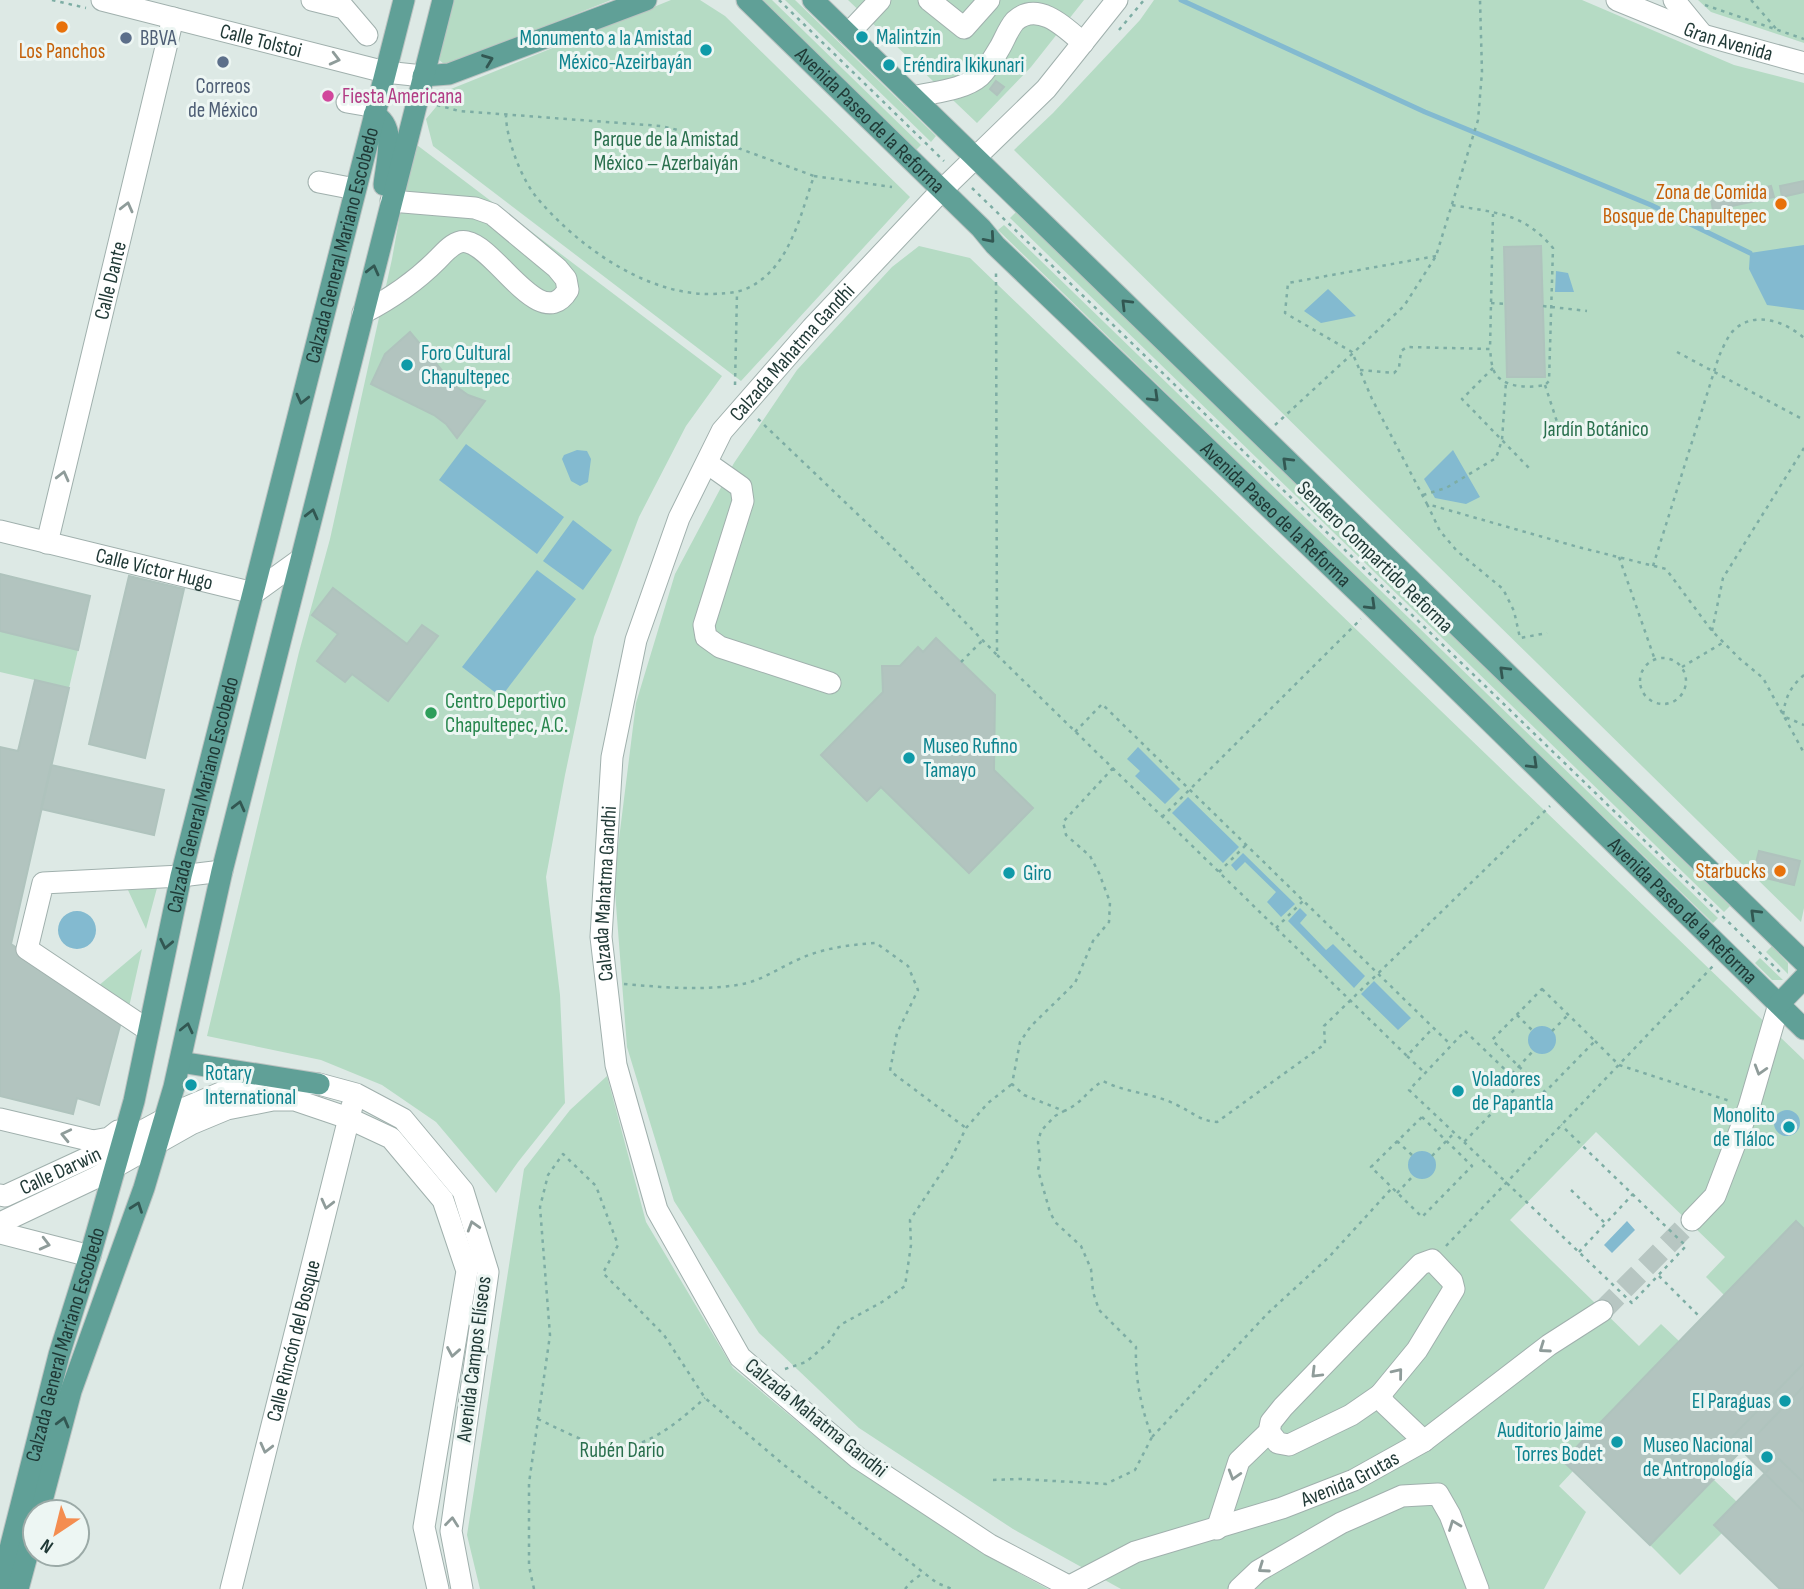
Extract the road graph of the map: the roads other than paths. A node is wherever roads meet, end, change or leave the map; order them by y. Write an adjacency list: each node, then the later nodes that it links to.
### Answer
1 (102, 0): 15 (street, Calle Tolstoi)
2 (312, 0): 14 (street)
3 (404, 0): 21 (main road, Calzada General Mariano Escobedo)
4 (443, 0): 22 (main road, Calzada General Mariano Escobedo)
5 (646, 0): 22 (main road, one-way to 5)
6 (747, 0): 29 (main road, Avenida Paseo de la Reforma)
7 (813, 0): 16 (main road)
8 (880, 0): 16 (street)
9 (929, 0): 10 (street)
10 (989, 0)
11 (1117, 0): 19 (street, Calzada Mahatma Gandhi)
12 (1617, 0): 18 (street, Gran Avenida)
13 (1674, 0): 18 (street)
14 (345, 4): 17 (street)
15 (173, 18): 21 (street, Calle Tolstoi, one-way to 21); 34 (street, Calle Dante, one-way to 15)
16 (848, 34): 23 (main road)
17 (367, 35)
18 (1703, 35): 20 (street, Gran Avenida)
19 (1083, 43): 23 (street); 26 (street, Calzada Mahatma Gandhi)
20 (1804, 63)
21 (385, 72): 22 (street, Calle Tolstoi); 25 (main road, Calzada General Mariano Escobedo)
22 (423, 76): 30 (main road, Calzada General Mariano Escobedo)
23 (913, 97): 26 (main road)
24 (347, 102): 25 (street)
25 (375, 111): 28 (main road, Calzada General Mariano Escobedo); 30 (main road)
26 (975, 156): 29 (street, Calzada Mahatma Gandhi); 40 (main road, one-way to 26)
27 (319, 182): 28 (street)
28 (355, 189): 36 (main road, Calzada General Mariano Escobedo, one-way to 36)
29 (942, 190): 32 (street, Calzada Mahatma Gandhi); 42 (main road, Avenida Paseo de la Reforma, one-way to 42)
30 (391, 201): 31 (main road, Calzada General Mariano Escobedo, one-way to 30); 31 (street)
31 (363, 313): 35 (main road, Calzada General Mariano Escobedo, one-way to 31)
32 (707, 463): 37 (street); 72 (street, Calzada Mahatma Gandhi)
33 (0, 531): 34 (street, Calle Víctor Hugo)
34 (47, 542): 36 (street, Calle Víctor Hugo)
35 (301, 559): 36 (street); 38 (main road, Calzada General Mariano Escobedo, one-way to 35)
36 (254, 593): 39 (main road, Calzada General Mariano Escobedo)
37 (830, 683)
38 (222, 871): 39 (street); 45 (main road, Calzada General Mariano Escobedo, one-way to 38)
39 (181, 876): 44 (main road, Calzada General Mariano Escobedo, one-way to 44); 44 (street)
40 (1804, 962)
41 (1795, 978): 42 (main road)
42 (1779, 1004): 43 (main road, Avenida Paseo de la Reforma); 55 (street, one-way to 55)
43 (1804, 1029)
44 (148, 1030): 51 (main road, Calzada General Mariano Escobedo)
45 (180, 1062): 46 (main road); 48 (main road, Calzada General Mariano Escobedo)
46 (319, 1084): 47 (street, Avenida Campos Elíseos); 48 (street, Avenida Campos Elíseos)
47 (355, 1094): 49 (street, Calle Rincón del Bosque); 59 (street, Avenida Campos Elíseos, one-way to 47)
48 (165, 1118): 51 (street, Avenida Campos Elíseos); 52 (main road, Calzada General Mariano Escobedo)
49 (348, 1118): 52 (street, Avenida Campos Elíseos); 59 (street, Avenida Campos Elíseos); 75 (street, Calle Rincón del Bosque, one-way to 75)
50 (0, 1119): 51 (street, one-way to 50)
51 (125, 1133): 53 (main road, Calzada General Mariano Escobedo); 54 (street, Calle Darwin)
52 (158, 1143): 53 (street, Avenida Campos Elíseos); 67 (main road, Calzada General Mariano Escobedo, one-way to 52)
53 (116, 1167): 56 (street, Calle Darwin); 58 (main road, Calzada General Mariano Escobedo)
54 (0, 1195)
55 (1692, 1220)
56 (0, 1223)
57 (0, 1233): 58 (street, one-way to 58)
58 (90, 1256): 71 (main road, Calzada General Mariano Escobedo)
59 (477, 1272): 64 (street, Avenida Campos Elíseos, one-way to 64); 65 (street, Avenida Campos Elíseos)
60 (1602, 1311): 63 (street, Avenida Grutas, one-way to 63)
61 (1380, 1395): 62 (street); 62 (street, one-way to 62); 63 (street)
62 (1269, 1432): 69 (street, one-way to 69)
63 (1424, 1441): 66 (street, Avenida Grutas)
64 (434, 1467): 65 (street); 76 (street, Avenida Campos Elíseos)
65 (459, 1471): 77 (street, Avenida Campos Elíseos, one-way to 65)
66 (1354, 1480): 68 (street); 69 (street, Avenida Grutas)
67 (43, 1498)
68 (1341, 1523): 73 (street, one-way to 73); 78 (street, one-way to 68)
69 (1217, 1529): 72 (street, Avenida Grutas)
70 (22, 1568): 74 (main road)
71 (0, 1586): 74 (street)
72 (1071, 1588)
73 (1241, 1588)
74 (16, 1589)
75 (231, 1589)
76 (439, 1589)
77 (462, 1589)
78 (1478, 1589)

